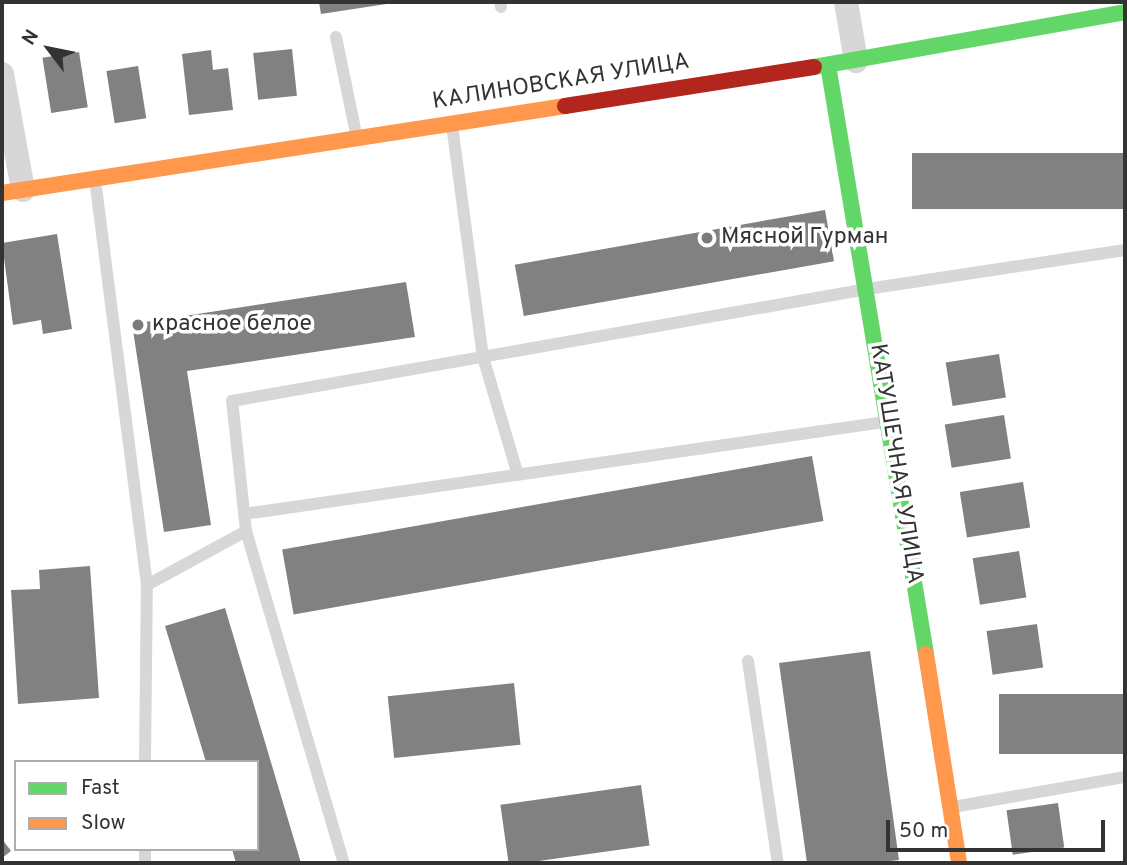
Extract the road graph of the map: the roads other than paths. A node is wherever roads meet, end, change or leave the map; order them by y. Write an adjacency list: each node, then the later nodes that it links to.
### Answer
1 (846, 2): 4 (street)
2 (1125, 12): 4 (main road, КАЛИНОВСКАЯ УЛИЦА)
3 (336, 37): 8 (lane)
4 (856, 61): 5 (main road, КАЛИНОВСКАЯ УЛИЦА)
5 (828, 65): 7 (main road, КАЛИНОВСКАЯ УЛИЦА); 12 (main road, КАТУШЕЧНАЯ УЛИЦА)
6 (2, 74): 10 (street)
7 (452, 123): 8 (main road, КАЛИНОВСКАЯ УЛИЦА); 13 (lane)
8 (357, 138): 9 (main road, КАЛИНОВСКАЯ УЛИЦА)
9 (95, 178): 10 (main road, КАЛИНОВСКАЯ УЛИЦА); 18 (lane)
10 (12, 191)
11 (1125, 250): 12 (lane)
12 (867, 289): 13 (lane); 14 (main road, КАТУШЕЧНАЯ УЛИЦА)
13 (483, 357): 15 (lane); 16 (lane)
14 (889, 422): 15 (lane); 22 (main road, КАТУШЕЧНАЯ УЛИЦА)
15 (518, 475): 16 (lane)
16 (244, 514): 17 (lane)
17 (246, 531): 18 (lane); 23 (lane)
18 (146, 585): 20 (lane)
19 (748, 661): 24 (lane)
20 (145, 760)
21 (1125, 777): 22 (lane)
22 (949, 808): 25 (main road, КАТУШЕЧНАЯ УЛИЦА)
23 (344, 863)
24 (778, 863)
25 (958, 863)

